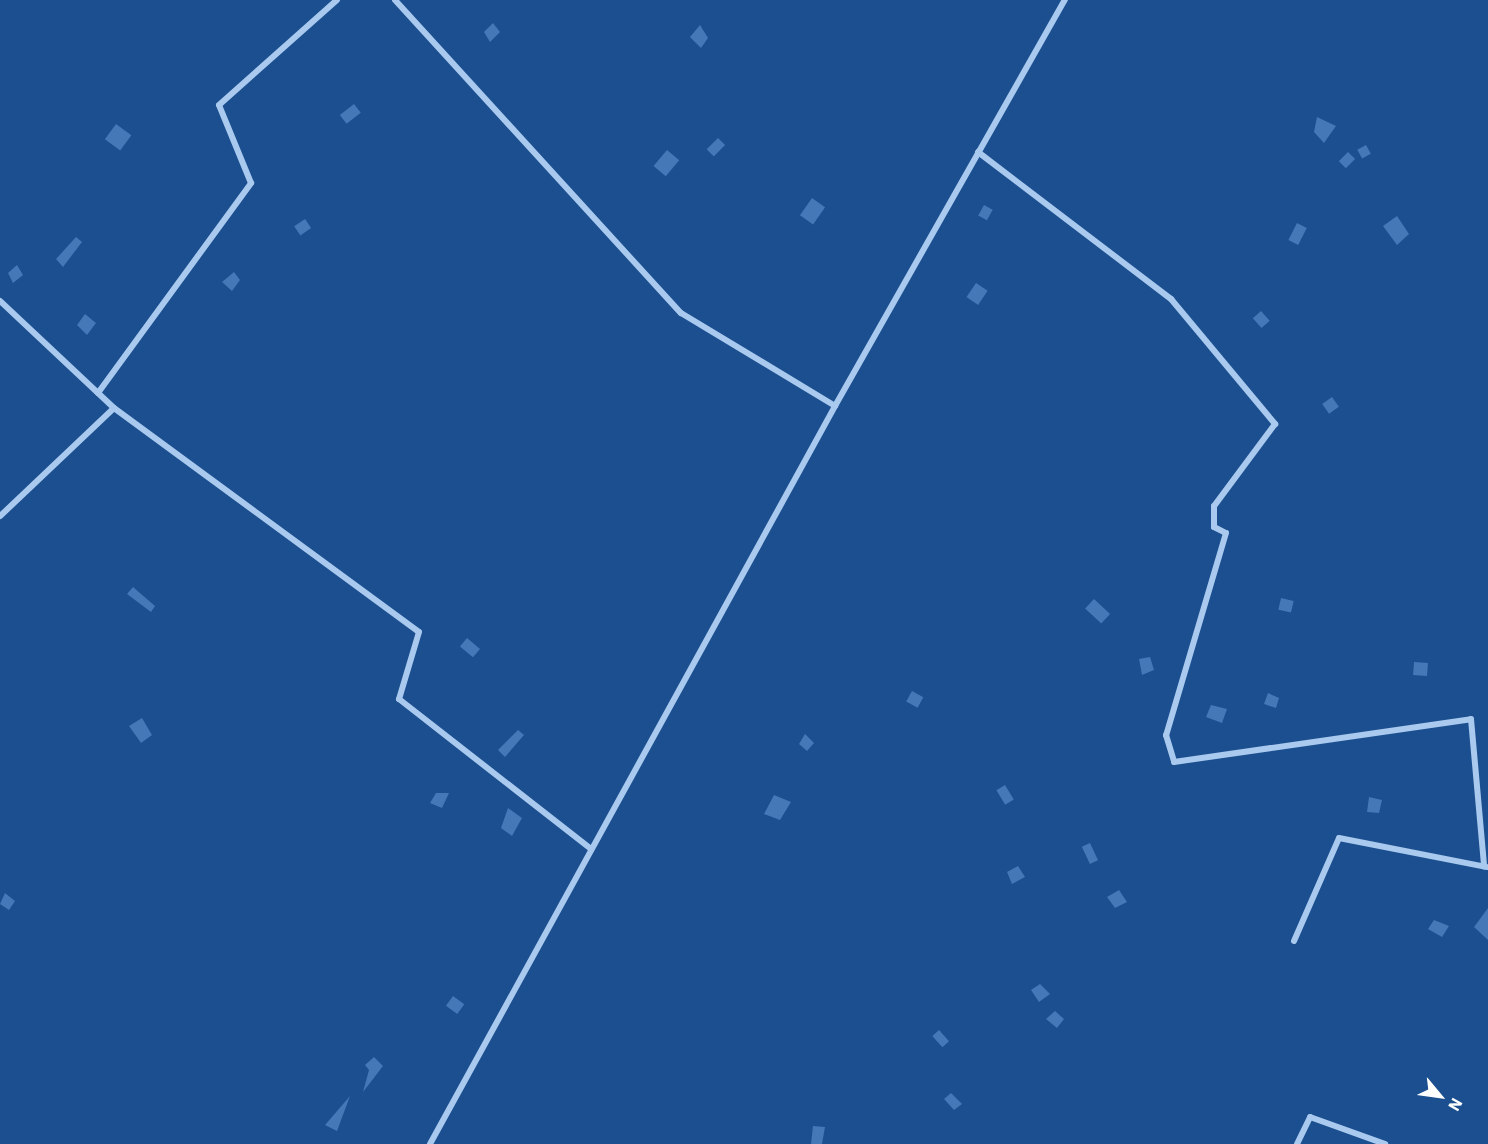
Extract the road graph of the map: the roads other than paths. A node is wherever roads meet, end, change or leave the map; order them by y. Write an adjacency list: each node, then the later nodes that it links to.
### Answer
1 (337, 0): 6 (street)
2 (395, 0): 7 (street)
3 (1065, 0): 4 (street)
4 (978, 152): 7 (street); 11 (street)
5 (0, 301): 6 (street)
6 (98, 393): 8 (street)
7 (835, 406): 10 (street)
8 (114, 408): 9 (street); 10 (street)
9 (0, 516)
10 (591, 849): 13 (street)
11 (1486, 867): 12 (street)
12 (1294, 941)
13 (430, 1144)
14 (1298, 1144): 15 (street)
15 (1385, 1144)

